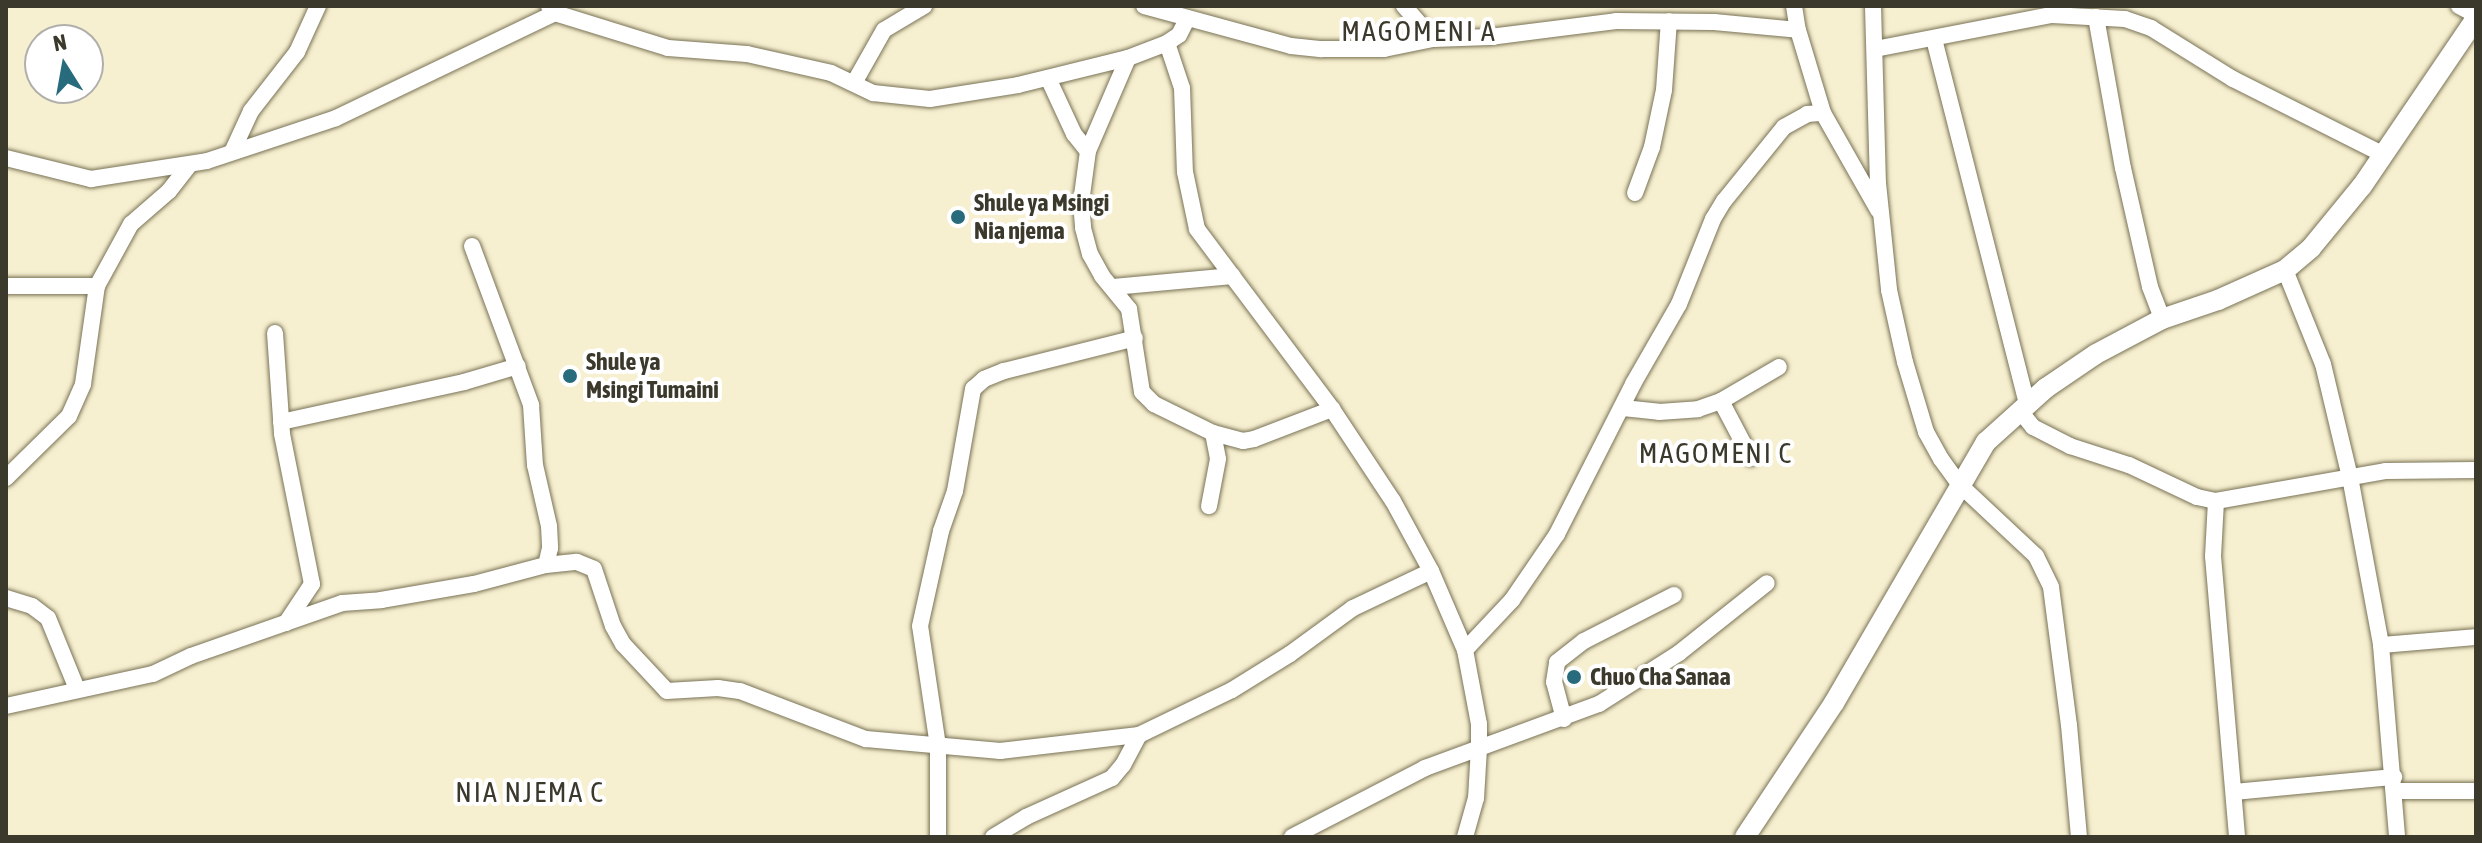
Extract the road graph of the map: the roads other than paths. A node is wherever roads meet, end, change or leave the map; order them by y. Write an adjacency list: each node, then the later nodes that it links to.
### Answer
1 (318, 6): 24 (street)
2 (924, 6): 22 (street)
3 (1144, 6): 11 (street)
4 (1404, 6): 16 (street)
5 (1696, 6): 14 (street)
6 (1794, 6): 15 (street)
7 (1873, 6): 19 (street)
8 (2459, 6): 12 (street)
9 (552, 10): 22 (street); 24 (street)
10 (2096, 17): 17 (street); 26 (street); 37 (street)
11 (1187, 19): 16 (street); 18 (street)
12 (2475, 20): 26 (main road)
13 (1669, 21): 14 (street); 16 (street); 29 (street)
14 (1714, 22): 15 (street)
15 (1798, 30): 23 (street)
16 (1433, 39)
17 (1934, 39): 19 (street); 44 (street)
18 (1167, 43): 20 (street); 33 (street)
19 (1875, 49): 30 (street)
20 (1128, 58): 21 (street); 25 (street)
21 (1048, 78): 22 (street); 25 (street)
22 (854, 83)
23 (1823, 113): 30 (street); 43 (street)
24 (233, 150): 28 (street)
25 (1088, 151): 36 (street)
26 (2382, 154): 32 (main road)
27 (6, 158): 28 (street)
28 (189, 165): 35 (street)
29 (1635, 193)
30 (1881, 214): 52 (street)
31 (472, 246): 40 (street)
32 (2285, 270): 37 (main road); 50 (street)
33 (1232, 276): 36 (street); 45 (street)
34 (6, 286): 35 (street)
35 (97, 286): 51 (street)
36 (1113, 287): 39 (street)
37 (2162, 319): 44 (main road)
38 (275, 333): 46 (street)
39 (1135, 338): 47 (street); 70 (street)
40 (518, 366): 46 (street); 55 (street)
41 (1779, 367): 42 (street)
42 (1721, 401): 43 (street); 48 (street)
43 (1623, 408): 65 (street)
44 (2024, 408): 52 (main road); 53 (street)
45 (1332, 409): 47 (street); 56 (street)
46 (281, 422): 58 (street)
47 (1213, 433): 54 (street)
48 (1751, 458)
49 (2476, 470): 50 (street)
50 (2350, 477): 53 (street); 64 (street)
51 (6, 478)
52 (1959, 484): 79 (main road); 80 (street)
53 (2216, 501): 74 (street)
54 (1209, 506)
55 (546, 565): 61 (street); 70 (street)
56 (1431, 571): 65 (street); 69 (street)
57 (1767, 583): 68 (street)
58 (312, 584): 61 (street); 62 (street)
59 (1674, 595): 68 (street)
60 (6, 598): 66 (street)
61 (342, 603): 62 (street)
62 (286, 623): 66 (street)
63 (2476, 637): 64 (street)
64 (2381, 645): 72 (street)
65 (1465, 650): 71 (street)
66 (77, 689): 67 (street)
67 (6, 706)
68 (1564, 719): 71 (street)
69 (1139, 735): 70 (street); 76 (street)
70 (938, 746): 75 (street)
71 (1479, 748): 77 (street); 78 (street)
72 (2394, 784): 73 (street); 74 (street); 82 (street)
73 (2476, 791)
74 (2234, 792): 81 (street)
75 (938, 837)
76 (993, 837)
77 (1292, 837)
78 (1465, 837)
79 (1745, 837)
80 (2079, 837)
81 (2237, 837)
82 (2397, 837)

